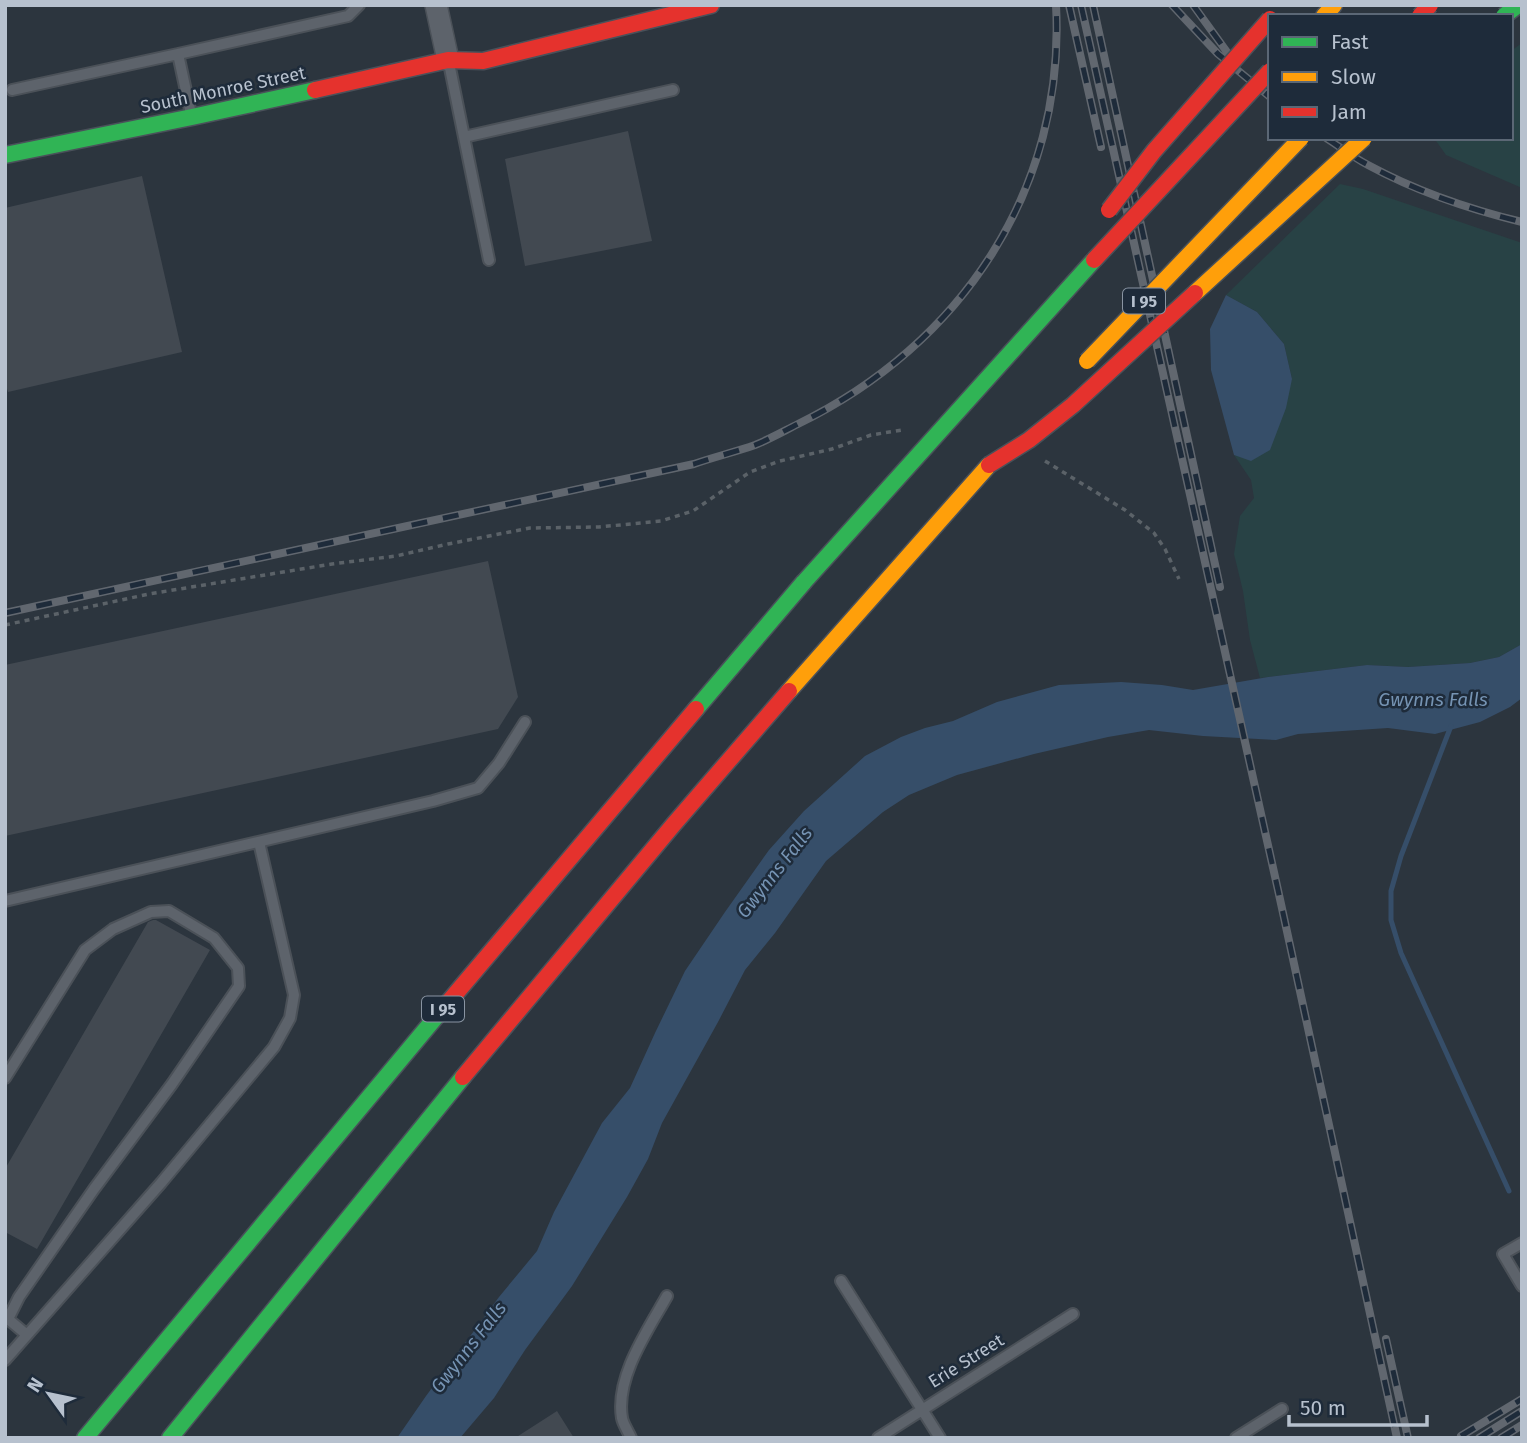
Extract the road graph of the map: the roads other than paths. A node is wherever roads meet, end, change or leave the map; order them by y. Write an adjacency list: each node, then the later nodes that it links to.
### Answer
1 (359, 5): 8 (lane)
2 (436, 5): 9 (street)
3 (711, 5): 9 (main road, South Monroe Street)
4 (1516, 5): 5 (lane)
5 (1522, 10)
6 (1268, 20): 18 (main road, bridge)
7 (477, 43): 9 (main road, South Monroe Street)
8 (178, 54): 11 (lane); 13 (lane)
9 (448, 60): 13 (main road, South Monroe Street); 14 (lane)
10 (1268, 74): 21 (main road, I 95, bridge)
11 (12, 90)
12 (673, 90): 14 (lane)
13 (192, 117): 17 (main road, South Monroe Street)
14 (464, 137): 19 (lane)
15 (1299, 140): 22 (main road, I 95, bridge)
16 (1362, 140): 24 (main road, bridge)
17 (5, 155)
18 (1100, 223)
19 (489, 260)
20 (1071, 262): 21 (main road, bridge)
21 (999, 362): 38 (main road, I 95, bridge)
22 (1074, 374)
23 (1037, 415): 24 (main road, bridge)
24 (989, 465): 39 (main road)
25 (525, 722): 26 (lane)
26 (259, 842): 27 (lane); 34 (lane)
27 (5, 901)
28 (5, 1078): 34 (lane)
29 (1522, 1243): 31 (lane)
30 (841, 1281): 37 (lane)
31 (1522, 1286)
32 (667, 1296): 40 (lane)
33 (1073, 1314): 37 (lane, Erie Street)
34 (27, 1335): 35 (lane)
35 (5, 1360)
36 (1282, 1409): 43 (lane)
37 (922, 1410): 41 (lane, Erie Street); 42 (lane)
38 (85, 1438)
39 (170, 1438)
40 (631, 1438)
41 (878, 1438)
42 (940, 1438)
43 (1236, 1438)

